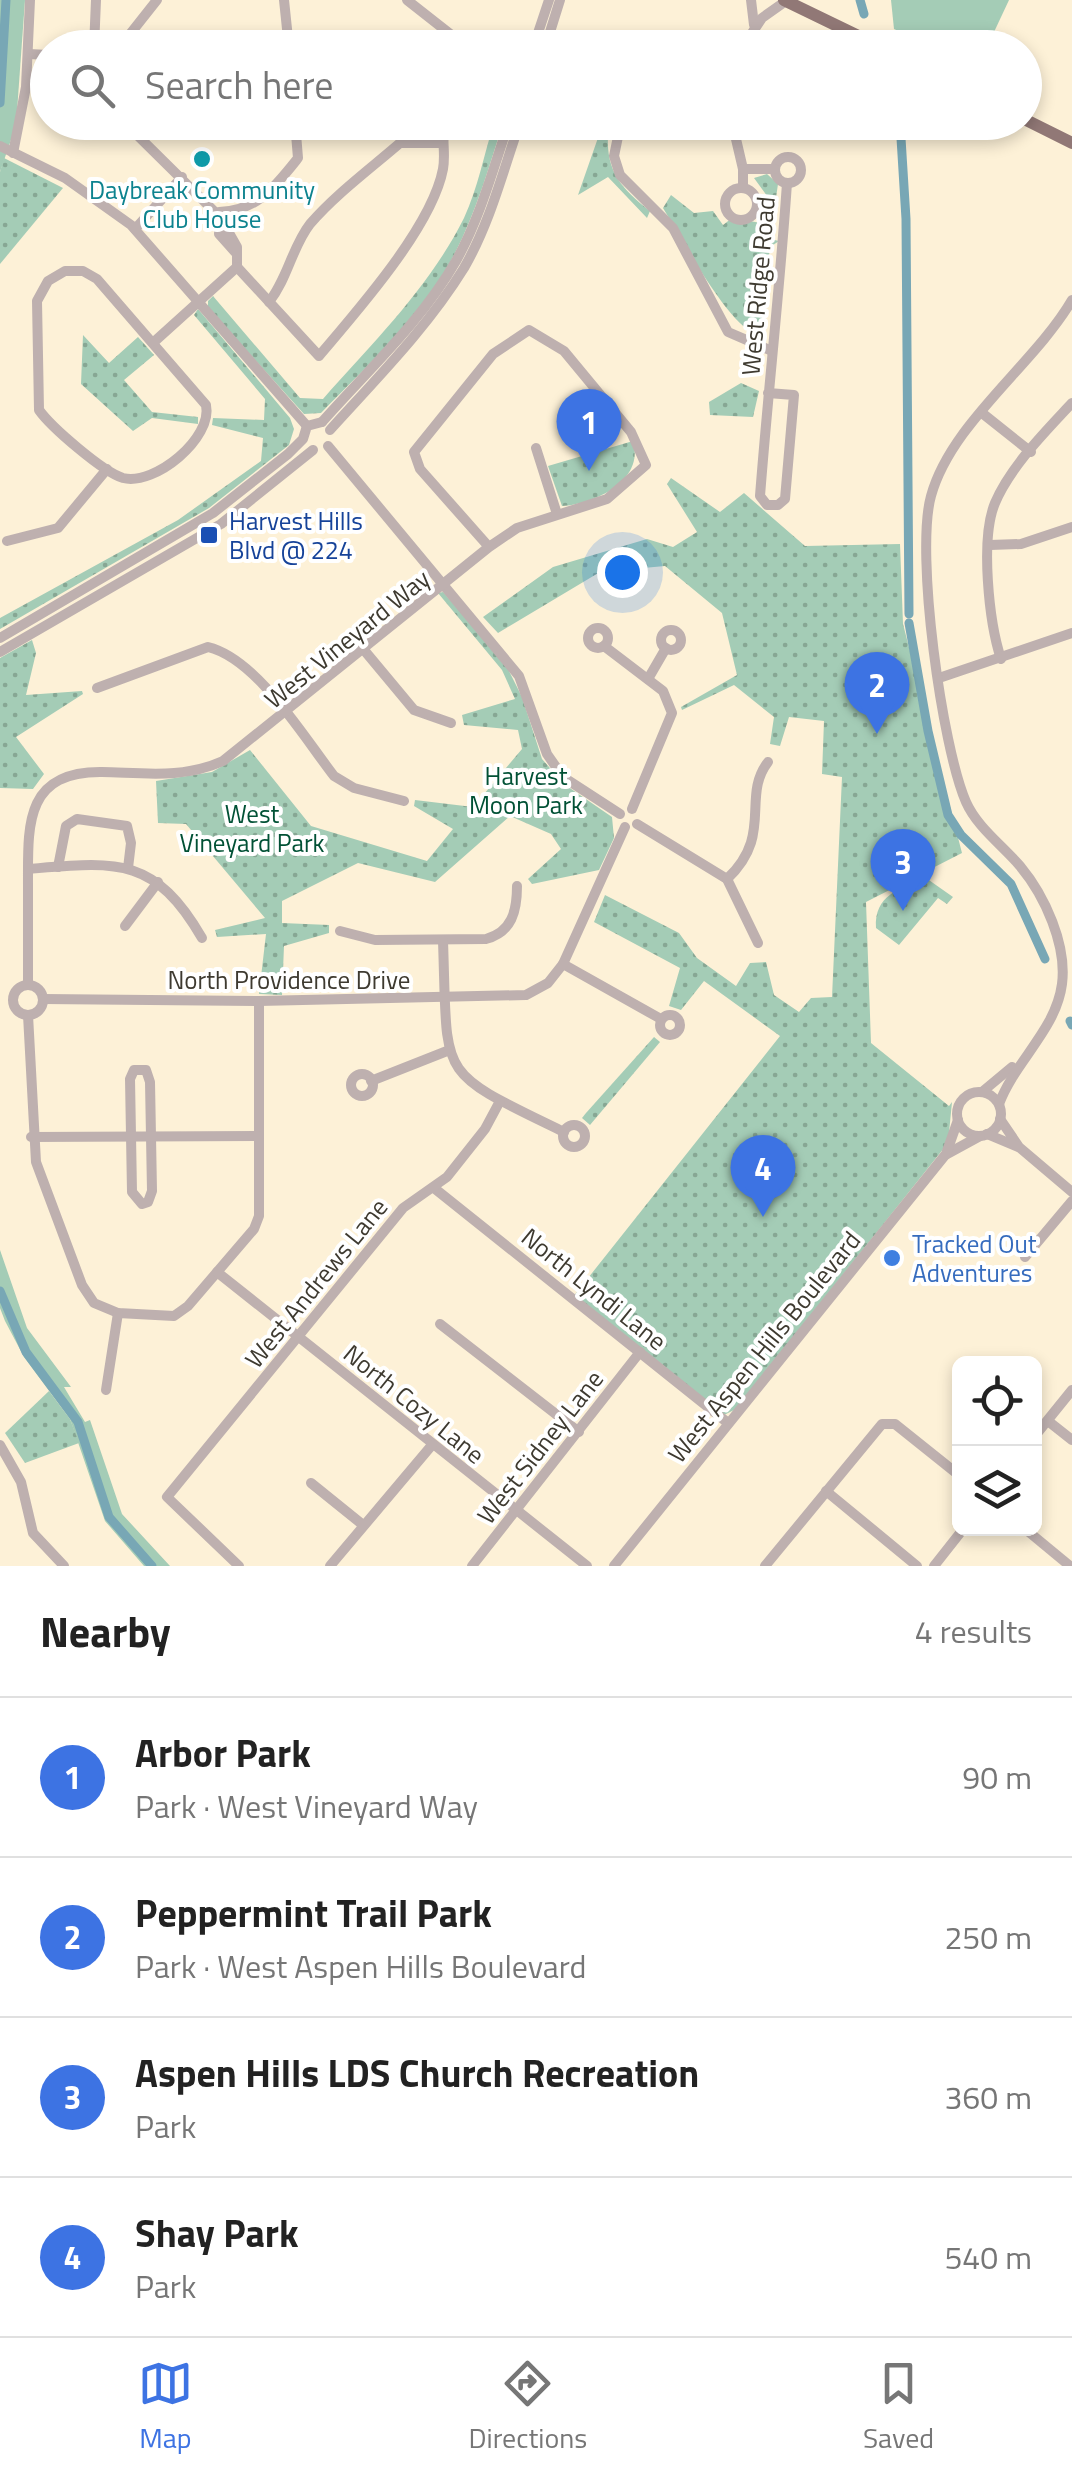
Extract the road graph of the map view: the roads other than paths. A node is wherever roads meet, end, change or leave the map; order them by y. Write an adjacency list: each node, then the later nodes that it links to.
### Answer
1 (30, 0): 19 (street)
2 (96, 0): 11 (street)
3 (157, 0): 12 (street)
4 (284, 0): 13 (street)
5 (407, 0): 14 (street)
6 (549, 0): 15 (street)
7 (560, 0): 16 (street)
8 (751, 0): 10 (street)
9 (785, 1): 10 (street); 18 (main road)
10 (754, 26): 17 (street)
11 (95, 30)
12 (133, 30)
13 (286, 30)
14 (445, 30)
15 (539, 30)
16 (551, 30)
17 (752, 30)
18 (845, 30)
19 (29, 54): 31 (street)
20 (1042, 128): 28 (main road)
21 (148, 140): 34 (street)
22 (296, 140): 37 (street)
23 (442, 140): 29 (street)
24 (502, 140): 49 (street)
25 (514, 140): 49 (street)
26 (617, 140): 44 (street)
27 (737, 140): 32 (street, West Ridge Road)
28 (1072, 142)
29 (441, 144): 42 (street); 42 (street)
30 (0, 146): 31 (street)
31 (13, 153): 38 (street)
32 (744, 169): 33 (street, West Ridge Road); 36 (street, West Ridge Road)
33 (774, 169): 35 (street, West Ridge Road); 35 (street, West Ridge Road)
34 (182, 177): 37 (street); 38 (street)
35 (786, 183): 44 (street, West Ridge Road)
36 (743, 188)
37 (220, 214): 39 (street)
38 (134, 229): 41 (street)
39 (238, 267): 41 (street); 42 (street)
40 (1072, 300): 47 (street)
41 (201, 302): 43 (street); 48 (street)
42 (269, 302)
43 (155, 341): 55 (street); 55 (street)
44 (772, 351): 45 (street, West Ridge Road)
45 (768, 393): 45 (street, West Ridge Road)
46 (1072, 402): 54 (street)
47 (982, 413): 54 (street); 69 (street)
48 (307, 426): 49 (street); 50 (street)
49 (326, 426): 51 (street)
50 (303, 439): 53 (street); 63 (street)
51 (328, 446): 53 (street); 61 (street)
52 (536, 448): 56 (street)
53 (312, 450): 67 (street)
54 (1031, 452): 59 (street)
55 (107, 469): 58 (street)
56 (557, 514): 60 (street, West Vineyard Way); 60 (street, West Vineyard Way)
57 (1072, 527): 59 (street)
58 (7, 541)
59 (990, 545): 68 (street)
60 (488, 547): 61 (street, West Vineyard Way)
61 (446, 583): 66 (street, West Vineyard Way); 77 (street)
62 (1072, 633): 68 (street)
63 (0, 638)
64 (604, 646): 70 (street)
65 (666, 648): 70 (street)
66 (364, 650): 72 (street, West Vineyard Way); 73 (street)
67 (0, 652)
68 (1001, 659): 69 (street)
69 (939, 678): 100 (street)
70 (648, 679): 76 (street)
71 (97, 688): 72 (street)
72 (285, 715): 75 (street); 82 (street, West Vineyard Way)
73 (451, 723)
74 (768, 762): 83 (street)
75 (404, 801)
76 (632, 809): 77 (street); 78 (street)
77 (620, 814): 79 (street)
78 (638, 824): 79 (street); 83 (street)
79 (624, 827): 91 (street)
80 (58, 866): 81 (street); 81 (street); 82 (street)
81 (128, 868): 84 (street)
82 (28, 869): 92 (street)
83 (727, 879): 90 (street)
84 (158, 882): 86 (street); 88 (street)
85 (516, 886): 89 (street)
86 (125, 926)
87 (340, 931): 89 (street)
88 (202, 938)
89 (443, 941): 94 (street)
90 (758, 943)
91 (563, 964): 94 (street, North Providence Drive); 98 (street)
92 (28, 986): 93 (street); 96 (street)
93 (42, 999): 95 (street, North Providence Drive); 97 (street)
94 (445, 999): 95 (street, North Providence Drive); 99 (street)
95 (259, 1001): 110 (street)
96 (6, 1002): 97 (street)
97 (28, 1015): 111 (street)
98 (662, 1019)
99 (448, 1051): 101 (street); 103 (street)
100 (1027, 1052): 102 (street); 104 (street)
101 (372, 1080)
102 (982, 1092): 104 (street); 106 (street)
103 (500, 1101): 107 (street); 115 (street, West Andrews Lane)
104 (999, 1104): 105 (street)
105 (1000, 1119): 108 (street); 113 (street)
106 (958, 1120): 108 (street); 114 (street)
107 (564, 1132)
108 (983, 1135): 113 (street); 114 (street)
109 (152, 1136): 110 (street); 112 (street); 112 (street); 112 (street)
110 (259, 1136): 119 (street)
111 (31, 1137): 112 (street); 120 (street)
112 (131, 1137)
113 (1019, 1147): 116 (street)
114 (946, 1154): 127 (street, West Aspen Hills Boulevard)
115 (434, 1188): 122 (street, West Andrews Lane); 123 (street, North Lyndi Lane)
116 (1072, 1192)
117 (1072, 1200): 118 (street)
118 (1025, 1257)
119 (217, 1272): 120 (street); 122 (street, North Cozy Lane)
120 (118, 1312): 124 (street)
121 (440, 1324): 129 (street)
122 (299, 1336): 132 (street, North Cozy Lane); 142 (street, West Andrews Lane)
123 (640, 1352): 127 (street, North Lyndi Lane); 129 (street, West Sidney Lane)
124 (106, 1390)
125 (1072, 1390): 126 (street)
126 (1048, 1420): 128 (street); 130 (street)
127 (728, 1423): 146 (street, West Aspen Hills Boulevard)
128 (1042, 1427)
129 (578, 1432): 137 (street, West Sidney Lane)
130 (1072, 1440)
131 (0, 1445): 133 (street)
132 (432, 1445): 137 (street, North Cozy Lane); 138 (street)
133 (4, 1458): 141 (street)
134 (952, 1470): 136 (street)
135 (311, 1483): 138 (street)
136 (826, 1491): 147 (street); 148 (street)
137 (515, 1511): 144 (street, West Sidney Lane); 145 (street, North Cozy Lane)
138 (363, 1525): 143 (street)
139 (958, 1536): 149 (street)
140 (1034, 1536): 150 (street)
141 (64, 1566)
142 (239, 1566)
143 (330, 1566)
144 (472, 1566)
145 (587, 1566)
146 (614, 1566)
147 (766, 1566)
148 (917, 1566)
149 (934, 1566)
150 (1070, 1566)

